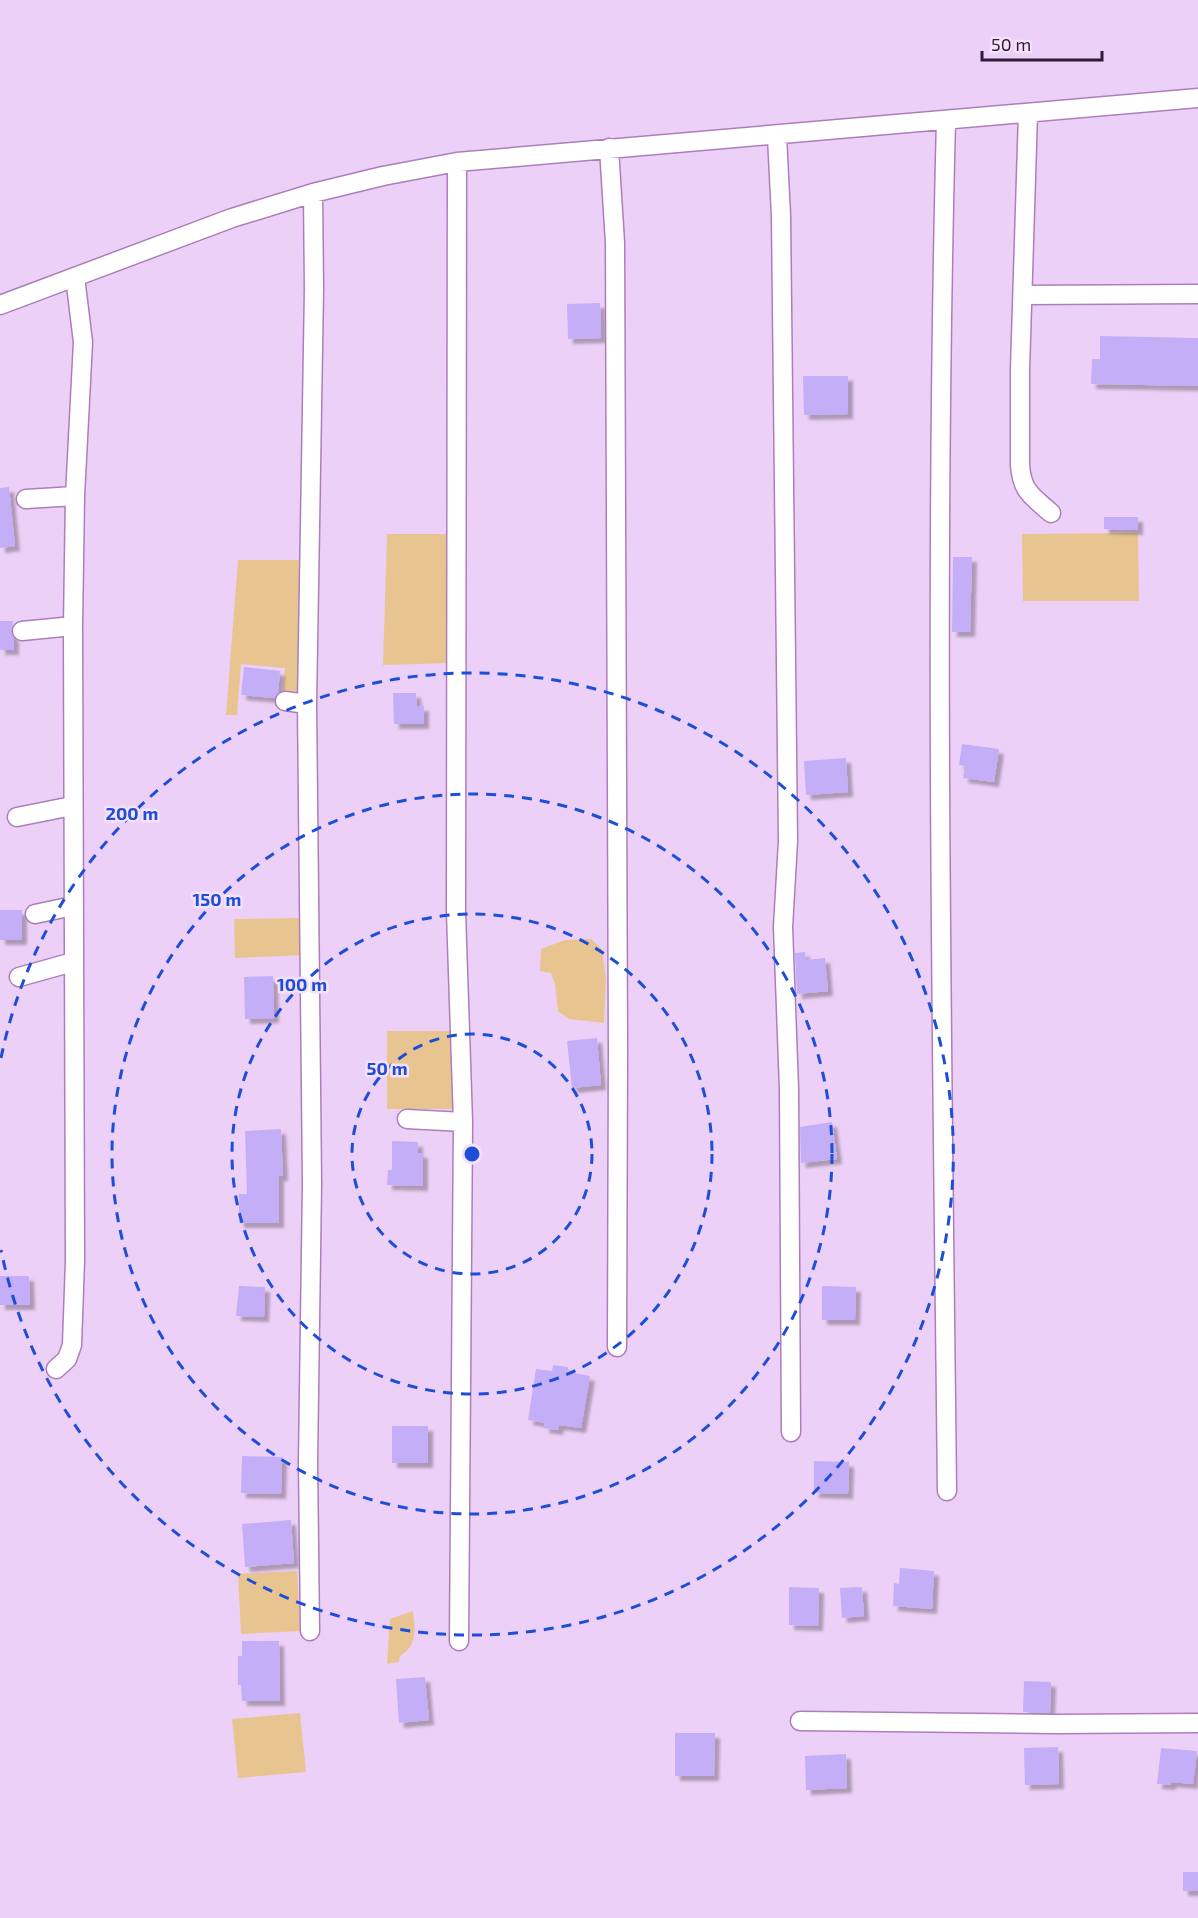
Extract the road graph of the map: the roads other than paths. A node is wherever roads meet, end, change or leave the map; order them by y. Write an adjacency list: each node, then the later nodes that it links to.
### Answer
1 (1198, 98): 2 (street)
2 (1028, 113): 3 (street); 10 (street)
3 (945, 120): 4 (street); 30 (street)
4 (777, 136): 5 (street); 29 (street)
5 (609, 148): 6 (street); 27 (street)
6 (457, 162): 7 (street); 26 (street)
7 (313, 193): 8 (street); 18 (street)
8 (75, 277): 11 (street); 12 (street)
9 (1198, 294): 10 (street)
10 (1023, 295): 14 (street)
11 (0, 305)
12 (75, 496): 13 (street); 15 (street)
13 (26, 499)
14 (1051, 513)
15 (73, 626): 16 (street); 19 (street)
16 (21, 631)
17 (285, 701): 18 (street)
18 (307, 704): 31 (street)
19 (72, 806): 20 (street); 21 (street)
20 (17, 817)
21 (73, 906): 22 (street); 23 (street)
22 (35, 914)
23 (73, 962): 24 (street); 28 (street)
24 (19, 977)
25 (407, 1119): 26 (street)
26 (463, 1122): 32 (street)
27 (617, 1347)
28 (56, 1369)
29 (791, 1432)
30 (947, 1491)
31 (310, 1631)
32 (459, 1641)
33 (800, 1721): 34 (street)
34 (1198, 1723)

